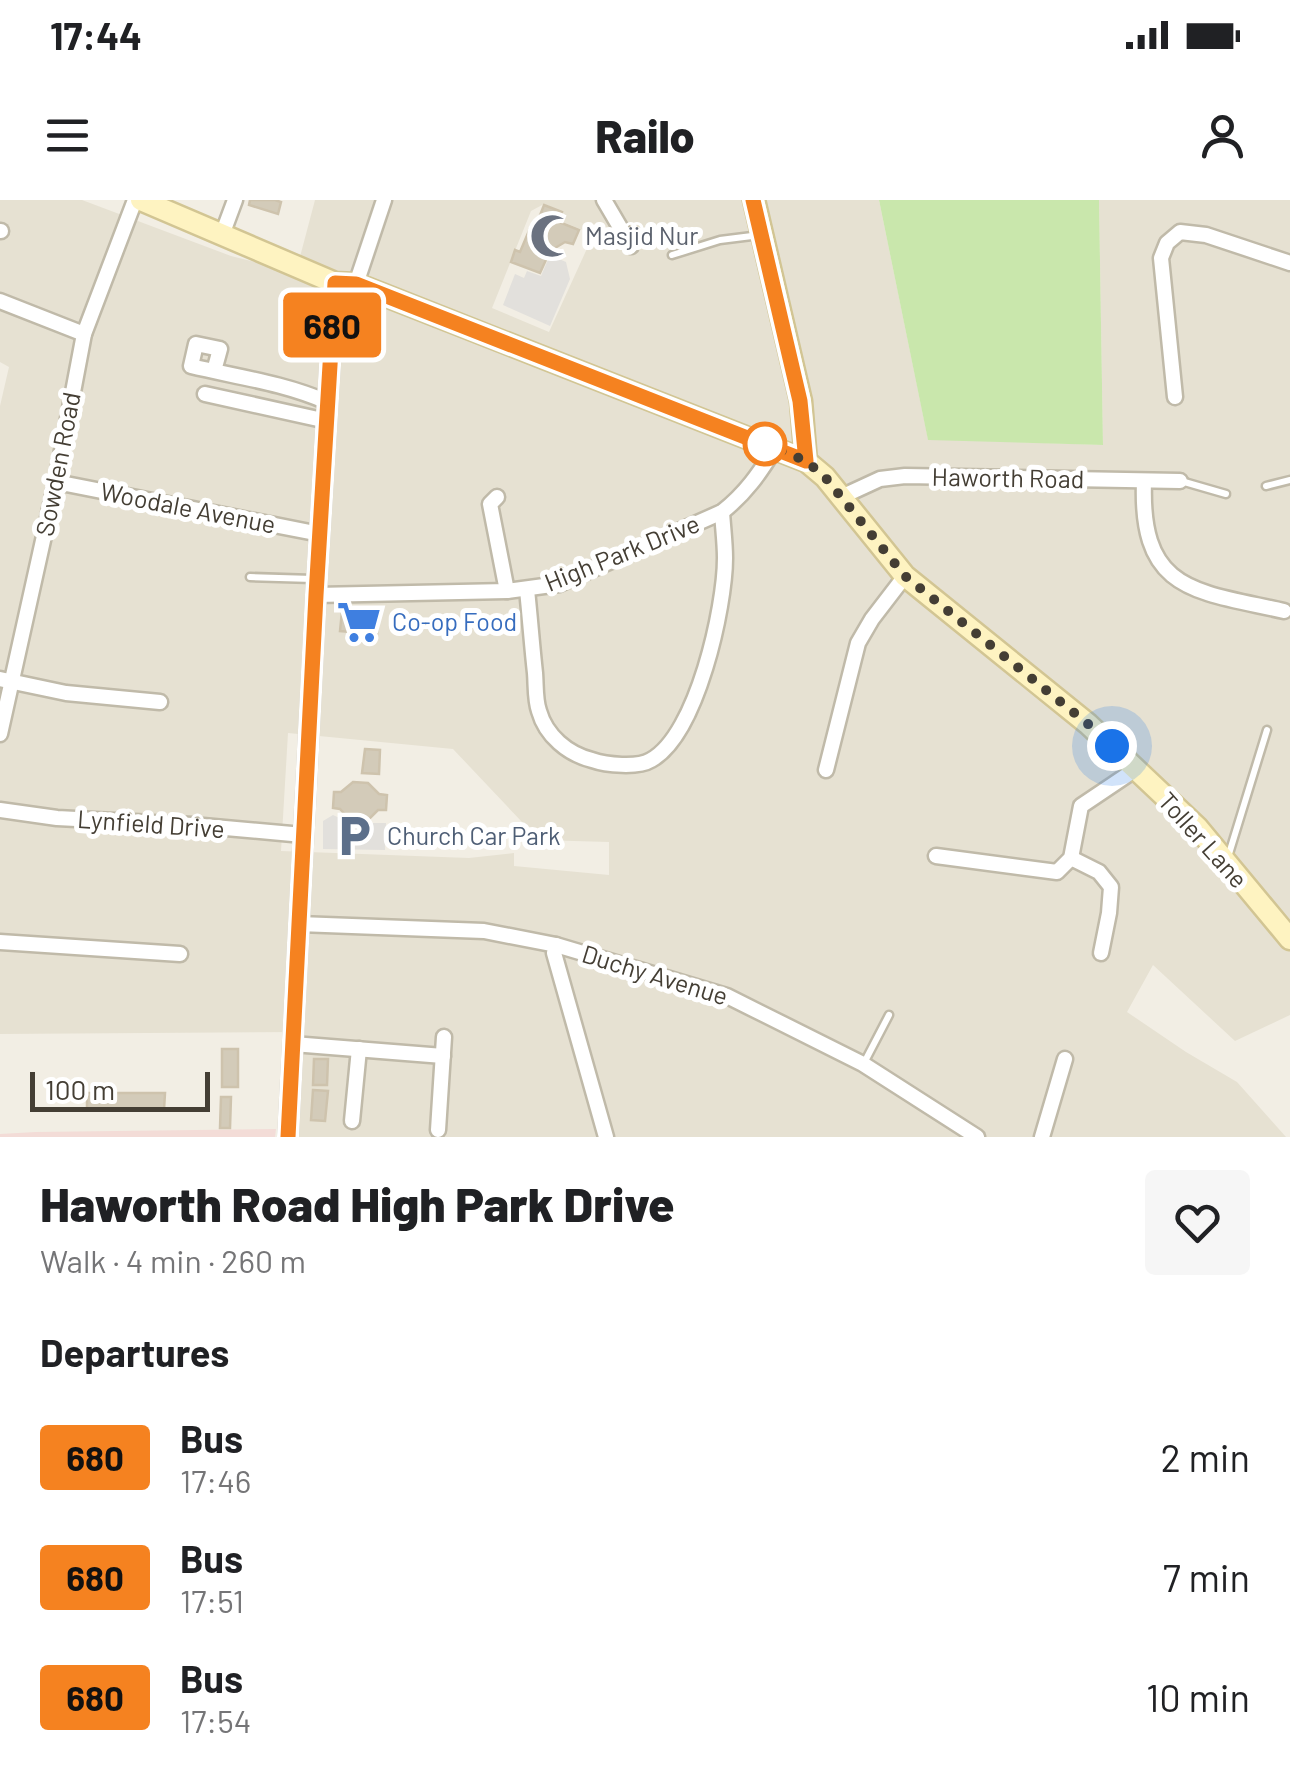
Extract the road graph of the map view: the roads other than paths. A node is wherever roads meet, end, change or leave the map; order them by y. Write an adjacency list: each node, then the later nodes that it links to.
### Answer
1 (138, 200): 6 (main road); 13 (street, Sowden Road)
2 (235, 200): 6 (street)
3 (384, 200): 11 (street)
4 (604, 200): 8 (street)
5 (754, 200): 7 (main road)
6 (222, 234): 11 (main road)
7 (762, 234): 9 (lane); 19 (main road)
8 (630, 246)
9 (672, 256)
10 (1290, 263): 16 (street)
11 (346, 284): 17 (street); 18 (main road)
12 (0, 301): 13 (street)
13 (84, 334): 22 (street, Sowden Road)
14 (214, 372): 17 (street)
15 (206, 394): 17 (street)
16 (1175, 397)
17 (327, 411): 29 (street)
18 (775, 448): 19 (main road); 28 (street, High Park Drive)
19 (806, 461): 27 (main road, Toller Lane)
20 (1290, 480): 24 (lane)
21 (1180, 481): 23 (street, Haworth Road); 25 (lane)
22 (56, 482): 29 (street, Woodale Avenue); 36 (street, Sowden Road)
23 (1144, 482): 27 (street, Haworth Road); 35 (street)
24 (1266, 486)
25 (1226, 494)
26 (497, 497): 34 (street)
27 (841, 497): 30 (main road, Toller Lane)
28 (722, 512): 33 (street, High Park Drive); 33 (street)
29 (320, 534): 32 (street)
30 (905, 576): 40 (main road, Toller Lane); 41 (street)
31 (250, 577): 32 (lane)
32 (316, 587): 34 (street, High Park Drive); 43 (street)
33 (527, 590): 34 (street, High Park Drive)
34 (507, 591)
35 (1284, 611)
36 (6, 681): 37 (street); 39 (street, Sowden Road)
37 (160, 702)
38 (1267, 730): 46 (lane)
39 (0, 734)
40 (1136, 769): 45 (street); 46 (main road, Toller Lane)
41 (826, 770)
42 (0, 810): 43 (street, Lynfield Drive)
43 (303, 835): 47 (street)
44 (936, 856): 45 (street)
45 (1071, 858): 51 (street)
46 (1226, 863): 48 (main road, Toller Lane)
47 (299, 924): 50 (street, Duchy Avenue); 55 (street)
48 (1290, 939)
49 (0, 942): 52 (street)
50 (556, 945): 59 (street, Duchy Avenue); 63 (street)
51 (1101, 952)
52 (180, 954)
53 (889, 1015): 59 (lane)
54 (444, 1037): 57 (street)
55 (293, 1044): 56 (street); 62 (street)
56 (358, 1049): 57 (street); 60 (street)
57 (442, 1056): 61 (street)
58 (1065, 1059): 65 (street)
59 (863, 1064): 64 (street, Duchy Avenue)
60 (352, 1121)
61 (438, 1130)
62 (288, 1137)
63 (606, 1137)
64 (977, 1137)
65 (1042, 1137)

